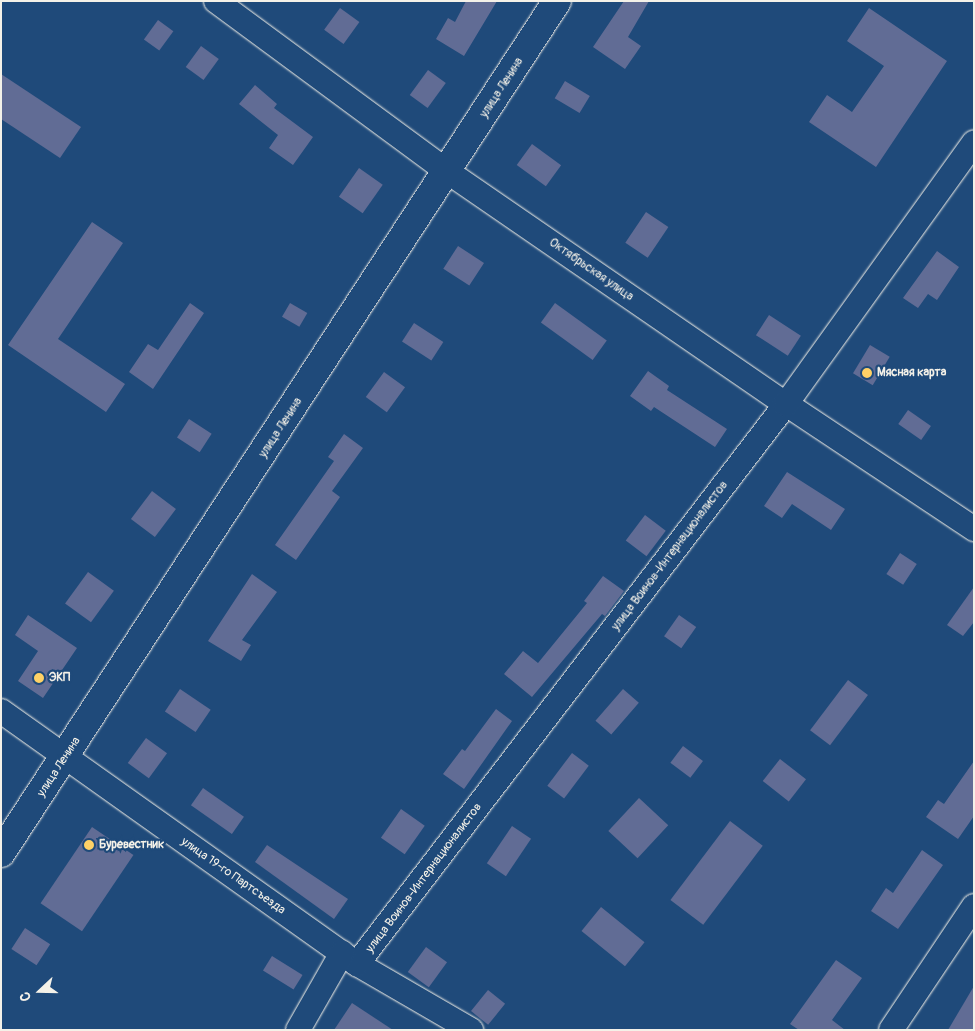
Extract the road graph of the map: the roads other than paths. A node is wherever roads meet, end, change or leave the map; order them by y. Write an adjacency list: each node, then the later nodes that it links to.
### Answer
1 (216, 1): 4 (street, Октябрьская улица)
2 (557, 1): 4 (main road, улица Ленина)
3 (974, 142): 5 (street, улица Воинов-Интернационалистов)
4 (448, 172): 5 (street, Октябрьская улица); 8 (main road, улица Ленина)
5 (786, 404): 6 (street, Октябрьская улица); 11 (street, улица Воинов-Интернационалистов)
6 (974, 528)
7 (1, 711): 8 (street, улица 19-го Партсъезда)
8 (66, 757): 9 (main road, улица Ленина); 11 (street, улица 19-го Партсъезда)
9 (1, 853)
10 (974, 906): 14 (street)
11 (350, 958): 12 (street, улица Воинов-Интернационалистов); 13 (street, улица 19-го Партсъезда)
12 (298, 1030)
13 (471, 1030)
14 (891, 1030)

